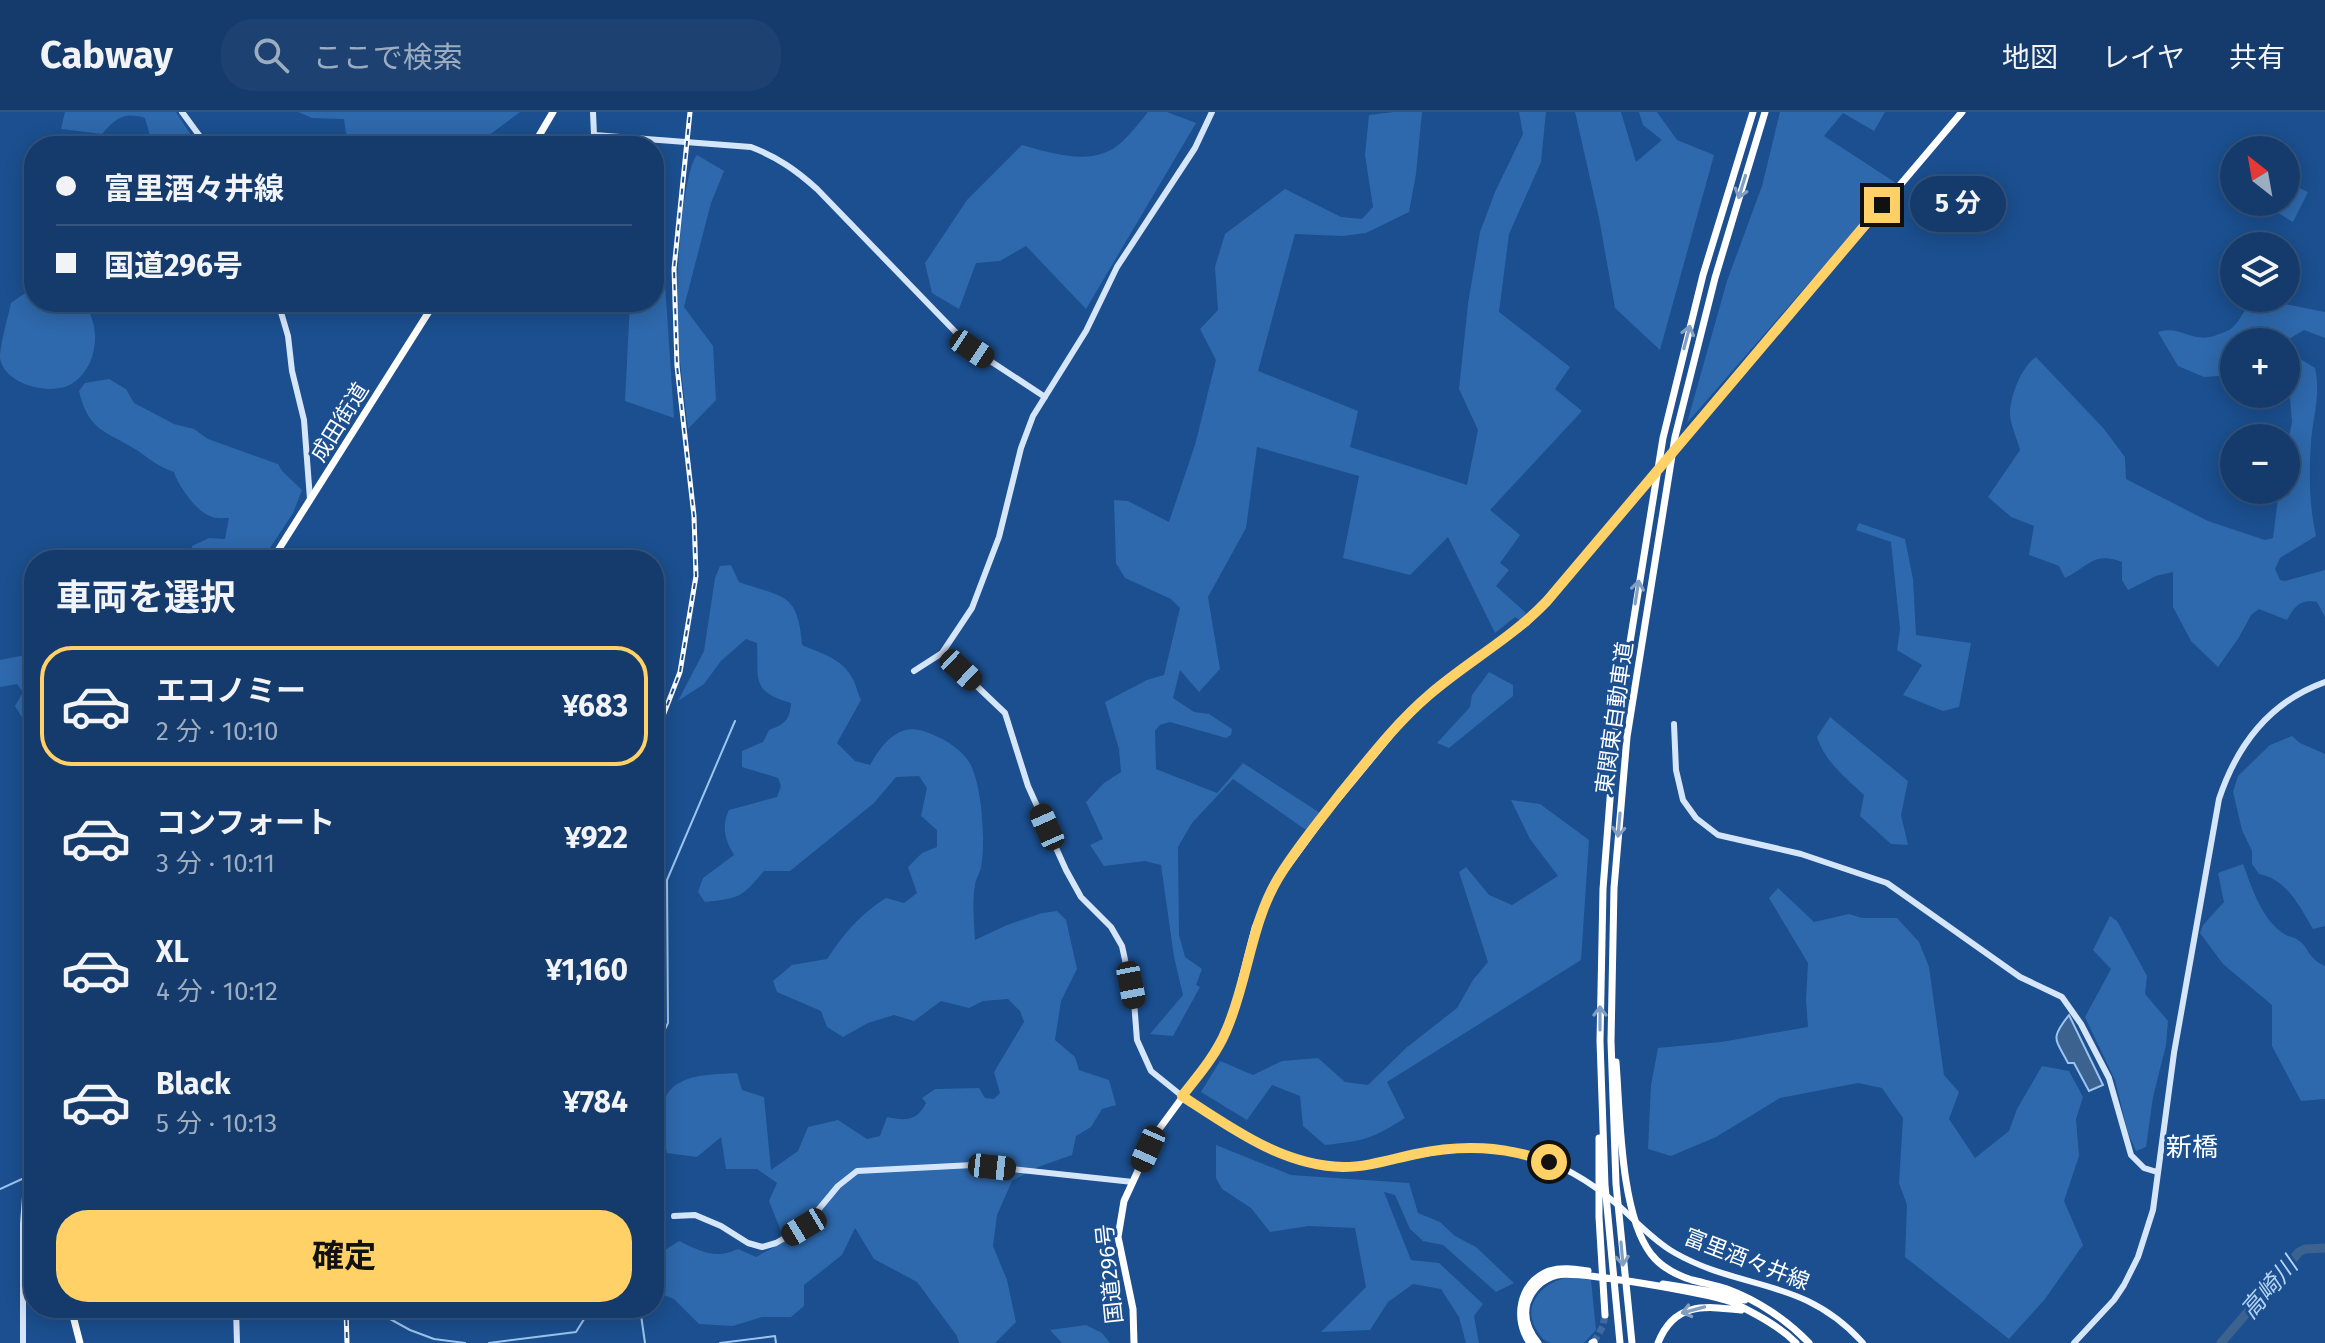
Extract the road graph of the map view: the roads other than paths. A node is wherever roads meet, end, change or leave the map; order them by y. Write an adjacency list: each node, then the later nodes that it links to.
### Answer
1 (182, 112): 8 (street)
2 (553, 112): 9 (highway)
3 (593, 112): 10 (street)
4 (1212, 112): 14 (street)
5 (1753, 112): 23 (highway, 東関東自動車道, one-way to 5)
6 (1765, 112): 21 (highway, 東関東自動車道, one-way to 21)
7 (1962, 112): 22 (highway, 国道296号)
8 (200, 136)
9 (539, 136)
10 (606, 136)
11 (664, 141): 14 (street)
12 (281, 312): 15 (street)
13 (429, 312): 15 (highway, 成田街道)
14 (1045, 397): 17 (street)
15 (310, 502): 16 (highway, 成田街道)
16 (279, 550)
17 (942, 653): 18 (street); 22 (street)
18 (914, 671)
19 (2325, 682): 24 (street)
20 (1674, 724): 24 (street)
21 (1611, 1008): 30 (highway); 42 (highway, 東関東自動車道, one-way to 42)
22 (1182, 1096): 25 (highway, 国道296号); 46 (main road, 富里酒々井線)
23 (1601, 1096): 32 (highway); 41 (highway, 東関東自動車道)
24 (2157, 1172): 47 (street)
25 (1133, 1182): 27 (street); 38 (highway, 国道296号)
26 (24, 1210): 35 (street)
27 (674, 1216)
28 (1595, 1274): 29 (highway); 39 (highway); 40 (highway)
29 (1649, 1284): 30 (highway); 31 (highway)
30 (1749, 1301): 45 (highway)
31 (1743, 1310): 43 (highway, one-way to 43); 44 (highway)
32 (1605, 1315)
33 (74, 1318): 36 (highway)
34 (236, 1318): 37 (street)
35 (23, 1343)
36 (80, 1343)
37 (237, 1343)
38 (1134, 1343)
39 (1530, 1343)
40 (1538, 1343)
41 (1620, 1343)
42 (1632, 1343)
43 (1658, 1343)
44 (1796, 1343)
45 (1809, 1343)
46 (1860, 1343)
47 (2074, 1343)

